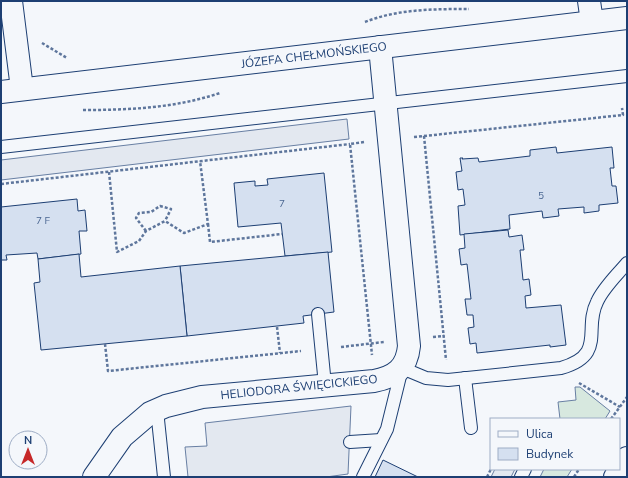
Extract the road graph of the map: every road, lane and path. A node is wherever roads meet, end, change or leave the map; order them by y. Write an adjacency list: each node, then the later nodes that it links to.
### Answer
1 (11, 1): 7 (street)
2 (589, 1): 4 (street)
3 (627, 18): 4 (street, JÓZEFA CHEŁMOŃSKIEGO)
4 (592, 22): 5 (street, JÓZEFA CHEŁMOŃSKIEGO)
5 (380, 47): 7 (street, JÓZEFA CHEŁMOŃSKIEGO); 9 (street)
6 (627, 76): 9 (lane)
7 (22, 89): 8 (street, JÓZEFA CHEŁMOŃSKIEGO)
8 (1, 92)
9 (384, 102): 13 (lane); 25 (street)
10 (622, 108): 11 (path)
11 (424, 136)
12 (350, 144): 14 (path)
13 (1, 147)
14 (200, 161): 15 (path); 18 (path)
15 (108, 172): 16 (path); 19 (path)
16 (1, 184)
17 (165, 221): 18 (path); 19 (path); 19 (path)
18 (208, 224): 20 (path)
19 (146, 231)
20 (282, 234)
21 (627, 263): 30 (lane)
22 (318, 314): 27 (lane)
23 (277, 327): 28 (path)
24 (444, 336): 25 (path)
25 (408, 339): 27 (path); 29 (street)
26 (105, 344): 28 (path)
27 (321, 349): 28 (path); 32 (lane)
28 (280, 353)
29 (402, 368): 30 (lane); 32 (street, HELIODORA ŚWIĘCICKIEGO); 38 (lane)
30 (465, 378): 37 (lane)
31 (575, 384): 34 (path)
32 (325, 385): 35 (street, HELIODORA ŚWIĘCICKIEGO)
33 (627, 397): 34 (path)
34 (620, 407): 36 (path)
35 (157, 410): 42 (street, HELIODORA ŚWIĘCICKIEGO); 43 (lane)
36 (612, 418)
37 (471, 428)
38 (381, 440): 39 (lane); 44 (lane)
39 (350, 442)
40 (627, 458): 41 (street)
41 (620, 469)
42 (94, 477)
43 (164, 477)
44 (363, 477)

